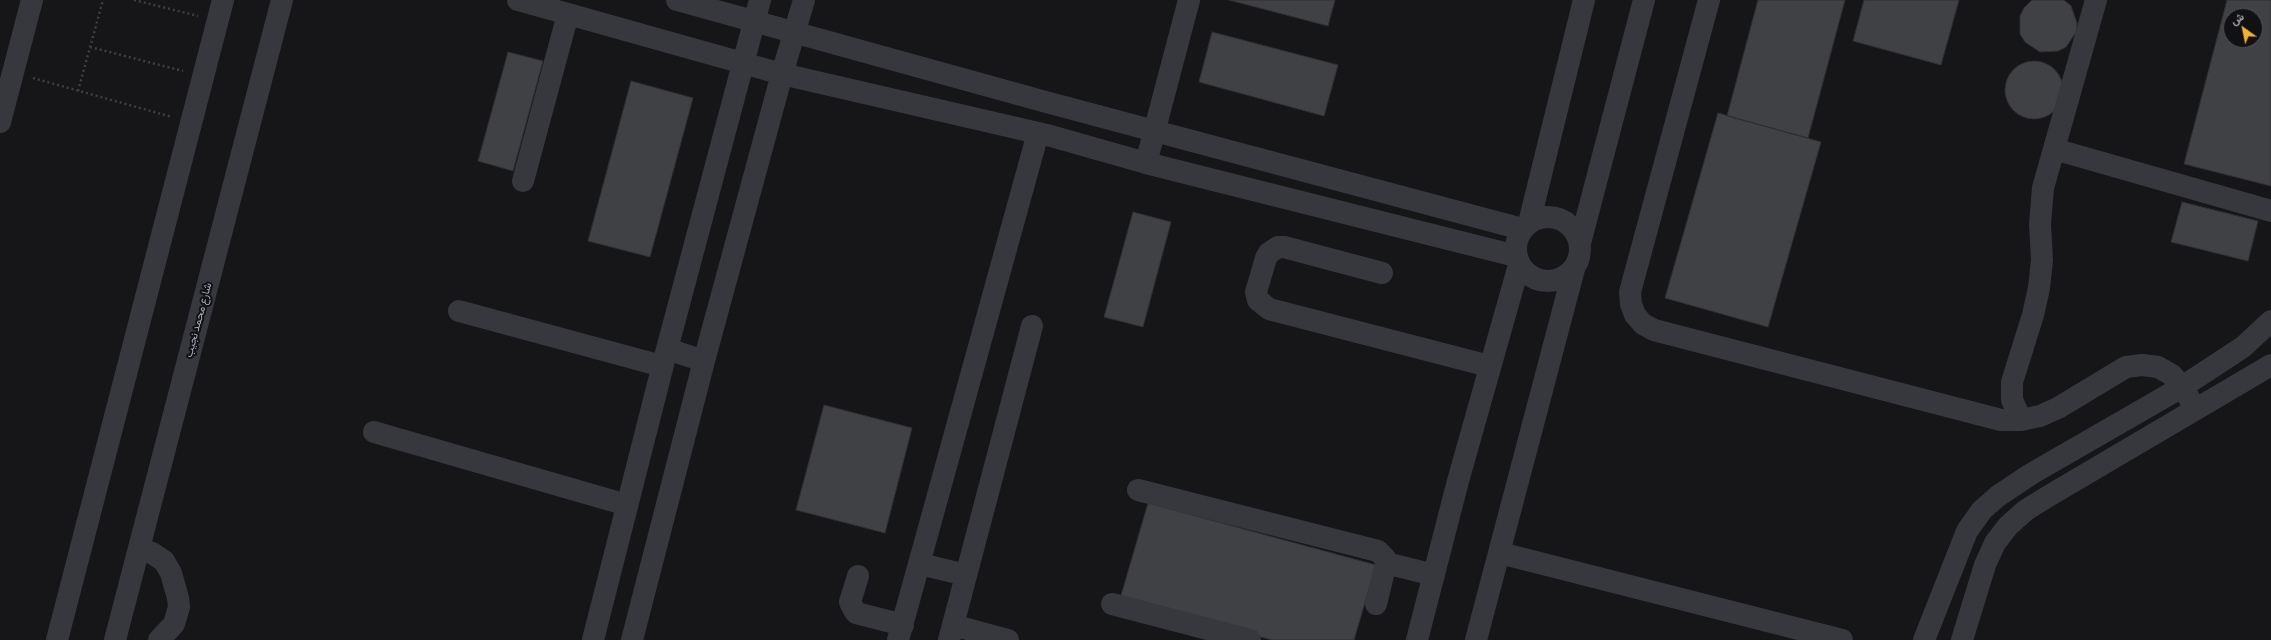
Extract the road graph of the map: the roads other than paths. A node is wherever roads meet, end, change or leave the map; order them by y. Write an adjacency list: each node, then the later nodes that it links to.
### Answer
1 (32, 0): 18 (street)
2 (282, 0): 43 (street, شارع محمد نجيب)
3 (518, 0): 13 (street)
4 (677, 0): 14 (street)
5 (760, 0): 14 (street)
6 (804, 0): 15 (street)
7 (1189, 0): 19 (street)
8 (1584, 0): 25 (street)
9 (1644, 0): 26 (street)
10 (1708, 0): 39 (street)
11 (2096, 0): 21 (street)
12 (220, 10): 54 (street)
13 (568, 14): 16 (street); 23 (street)
14 (754, 21): 15 (street); 16 (street)
15 (795, 33): 17 (street); 19 (street)
16 (744, 64): 17 (street); 33 (street)
17 (782, 74): 20 (street); 34 (street)
18 (0, 122)
19 (1155, 130): 22 (street); 25 (street)
20 (1038, 133): 22 (street); 46 (street)
21 (2054, 149): 24 (street); 39 (street)
22 (1146, 163): 27 (street)
23 (523, 181)
24 (2271, 211)
25 (1525, 226): 26 (street); 27 (street)
26 (1580, 243): 28 (street)
27 (1518, 260): 28 (street); 36 (street)
28 (1574, 269): 44 (street)
29 (1382, 273): 36 (street)
30 (459, 311): 33 (street)
31 (2271, 321): 37 (street)
32 (1032, 326): 47 (street)
33 (664, 358): 34 (street); 42 (street)
34 (704, 361): 58 (street)
35 (2271, 365): 38 (street)
36 (1489, 366): 48 (street)
37 (2182, 387): 38 (street); 39 (street); 64 (street)
38 (2196, 409): 65 (street)
39 (2021, 420)
40 (374, 432): 42 (street)
41 (1138, 490): 45 (street)
42 (627, 505): 57 (street)
43 (139, 548): 55 (street, شارع محمد نجيب); 56 (street)
44 (1500, 553): 62 (street); 63 (street)
45 (1386, 563): 48 (street); 51 (street)
46 (920, 564): 47 (street); 52 (street)
47 (966, 575): 53 (street)
48 (1434, 575): 61 (street)
49 (858, 576): 52 (street)
50 (1112, 604): 60 (street)
51 (1376, 604)
52 (901, 632)
53 (951, 632): 59 (street)
54 (57, 640)
55 (115, 640)
56 (159, 640)
57 (593, 640)
58 (632, 640)
59 (1008, 640)
60 (1250, 640)
61 (1417, 640)
62 (1476, 640)
63 (1842, 640)
64 (1924, 640)
65 (1962, 640)

